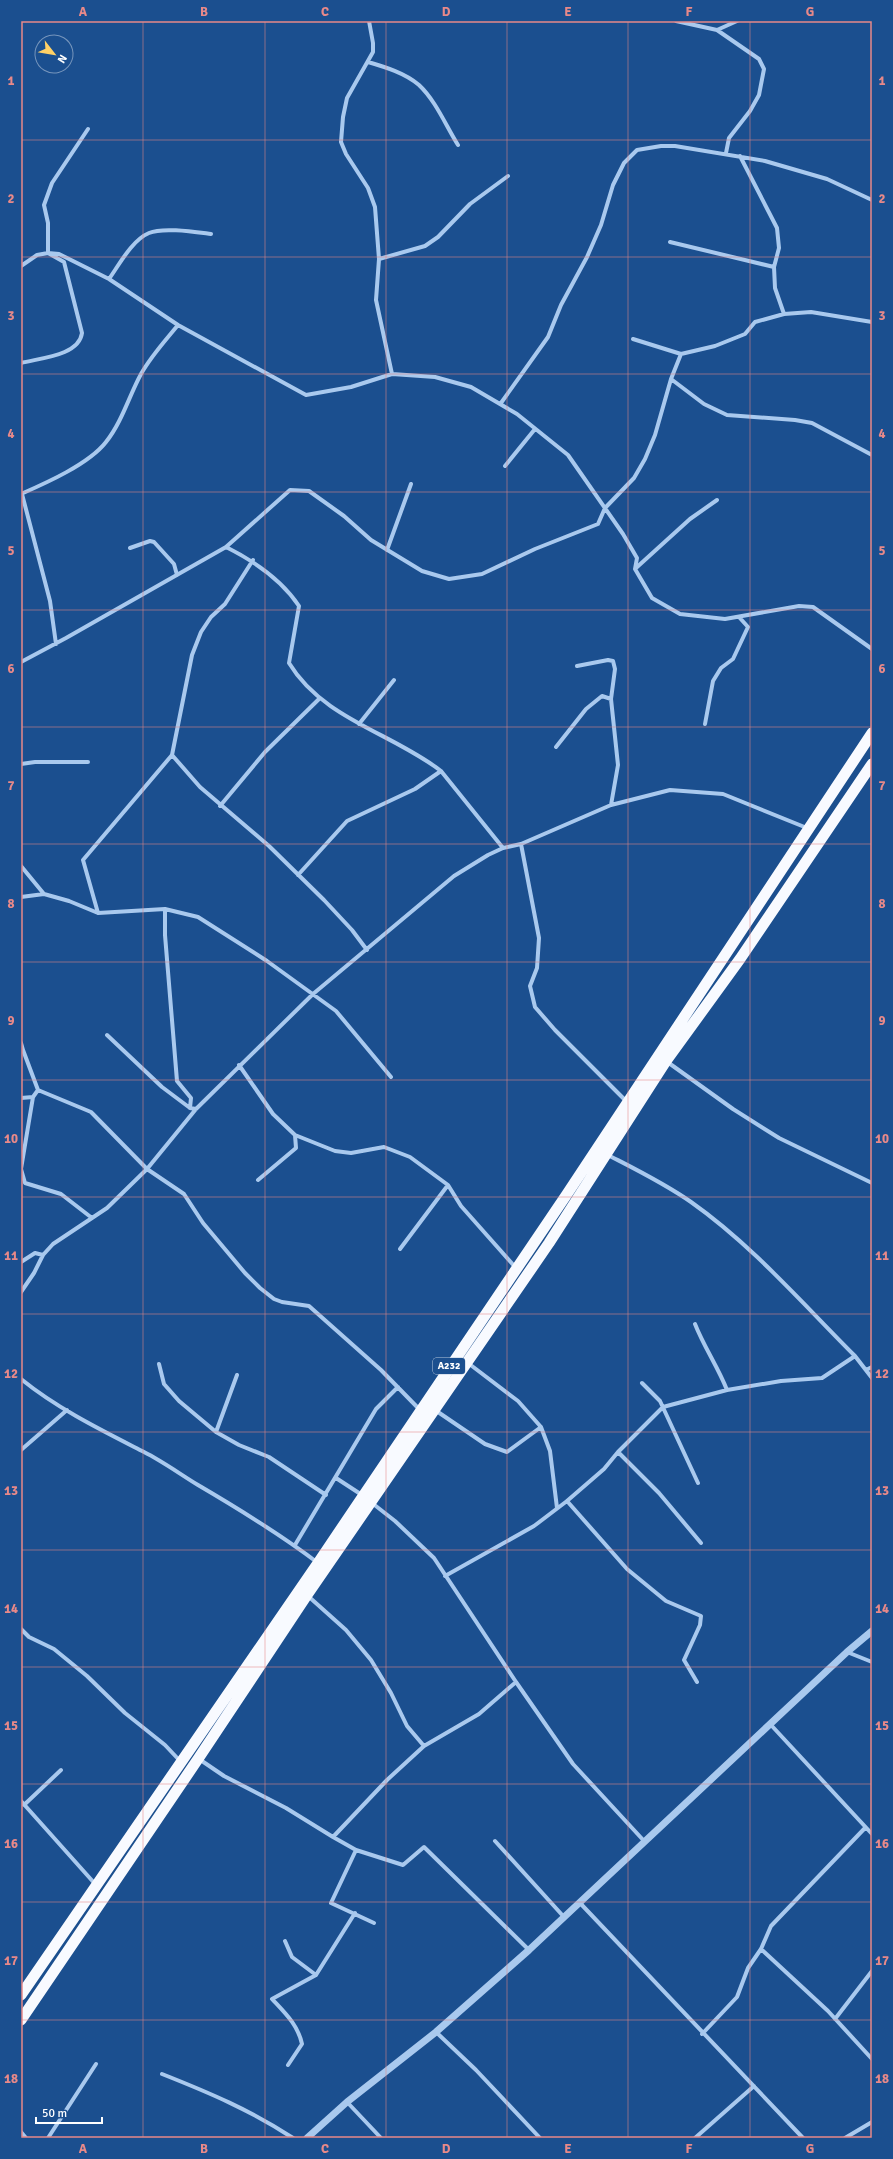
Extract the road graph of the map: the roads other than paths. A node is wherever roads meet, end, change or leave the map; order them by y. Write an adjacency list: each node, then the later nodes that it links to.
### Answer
1 (369, 21): 5 (street)
2 (676, 21): 4 (street)
3 (737, 21): 4 (street)
4 (717, 30): 8 (street)
5 (368, 62): 7 (street); 15 (street)
6 (88, 129): 14 (street)
7 (458, 145)
8 (726, 154): 9 (street); 27 (street)
9 (740, 156): 11 (street); 17 (street)
10 (508, 176): 15 (street)
11 (872, 200)
12 (211, 234): 18 (street)
13 (670, 242): 17 (street)
14 (48, 253): 16 (street); 18 (street); 24 (street)
15 (378, 259): 25 (street)
16 (21, 266)
17 (774, 267): 19 (street)
18 (109, 279): 21 (street)
19 (784, 314): 20 (street); 23 (street)
20 (872, 322)
21 (178, 325): 25 (street); 32 (street)
22 (633, 339): 23 (street)
23 (682, 354): 26 (street)
24 (21, 363)
25 (392, 374): 27 (street)
26 (671, 379): 29 (street); 34 (street)
27 (501, 403): 28 (street)
28 (535, 428): 30 (street); 34 (street)
29 (872, 455)
30 (505, 466)
31 (411, 484): 37 (street)
32 (21, 494): 42 (street)
33 (717, 500): 39 (street)
34 (605, 508): 37 (street); 39 (street)
35 (226, 547): 37 (street); 38 (street); 40 (street)
36 (130, 548): 40 (street)
37 (387, 550)
38 (253, 560): 47 (street); 53 (street)
39 (635, 569): 41 (street)
40 (177, 575): 42 (street)
41 (739, 617): 43 (street); 50 (street)
42 (56, 644): 44 (street)
43 (872, 649)
44 (21, 662)
45 (577, 666): 48 (street)
46 (394, 680): 49 (street)
47 (319, 699): 49 (street); 59 (street)
48 (611, 699): 52 (street); 58 (street)
49 (359, 724): 57 (street)
50 (706, 724)
51 (872, 733): 60 (highway, A232)
52 (556, 747)
53 (172, 755): 59 (street); 68 (street)
54 (88, 762): 55 (street)
55 (21, 764)
56 (872, 764): 74 (highway, A232)
57 (441, 771): 62 (street); 64 (street)
58 (611, 805): 60 (street); 61 (street)
59 (220, 806): 64 (street)
60 (809, 829): 80 (highway, A232)
61 (521, 844): 62 (street); 80 (street)
62 (503, 848): 69 (street)
63 (21, 866): 65 (street)
64 (298, 875): 69 (street)
65 (44, 894): 66 (street); 68 (street)
66 (21, 897)
67 (165, 909): 68 (street); 70 (street); 81 (street)
68 (98, 913)
69 (367, 950): 70 (street)
70 (313, 994): 75 (street); 76 (street)
71 (107, 1035): 81 (street)
72 (21, 1043): 73 (street)
73 (22, 1050): 77 (street)
74 (666, 1061): 84 (highway, A232); 87 (street)
75 (239, 1065): 82 (street); 83 (street)
76 (391, 1077)
77 (38, 1090): 78 (street); 85 (street)
78 (33, 1097): 79 (street); 89 (street)
79 (21, 1098)
80 (628, 1102): 93 (highway, A232)
81 (190, 1108): 82 (street)
82 (196, 1109): 85 (street)
83 (295, 1135): 86 (street); 88 (street)
84 (606, 1154): 96 (street); 97 (highway, A232)
85 (147, 1169): 89 (street); 105 (street)
86 (258, 1180)
87 (872, 1183)
88 (448, 1185): 90 (street); 93 (street)
89 (92, 1218): 91 (street)
90 (400, 1249)
91 (43, 1255): 92 (street); 94 (street)
92 (21, 1262)
93 (516, 1268): 109 (highway, A232)
94 (21, 1292)
95 (695, 1324): 106 (street)
96 (855, 1356): 100 (street); 106 (street)
97 (466, 1362): 110 (highway, A232); 111 (street)
98 (159, 1364): 112 (street)
99 (872, 1367): 100 (street)
100 (866, 1370): 102 (street)
101 (237, 1375): 112 (street)
102 (872, 1378)
103 (21, 1379): 108 (street)
104 (642, 1383): 107 (street)
105 (398, 1387): 109 (street); 115 (street)
106 (727, 1390): 107 (street)
107 (663, 1408): 114 (street); 116 (street)
108 (68, 1410): 113 (street); 123 (street)
109 (420, 1410): 118 (highway, A232)
110 (434, 1410): 111 (street); 120 (highway, A232)
111 (540, 1427): 121 (street)
112 (216, 1432): 117 (street)
113 (21, 1450)
114 (618, 1452): 119 (street); 122 (street)
115 (336, 1478): 117 (street); 118 (street)
116 (698, 1484)
117 (326, 1495): 123 (street)
118 (362, 1495): 124 (highway, A232)
119 (567, 1501): 121 (street); 132 (street)
120 (371, 1502): 125 (street); 126 (highway, A232)
121 (557, 1508): 125 (street)
122 (701, 1543)
123 (295, 1545): 124 (street)
124 (318, 1563): 136 (highway, A232)
125 (445, 1576): 131 (street)
126 (306, 1595): 134 (street); 135 (highway, A232)
127 (21, 1629): 136 (street)
128 (872, 1631): 129 (street)
129 (847, 1652): 130 (street); 133 (street)
130 (872, 1662)
131 (516, 1682): 134 (street); 143 (street)
132 (697, 1682)
133 (771, 1725): 139 (street); 143 (street)
134 (424, 1746): 141 (street)
135 (198, 1759): 141 (street); 154 (highway, A232)
136 (181, 1763): 145 (highway, A232)
137 (61, 1770): 138 (street)
138 (22, 1803): 145 (street)
139 (865, 1828): 140 (street); 152 (street)
140 (872, 1834)
141 (333, 1837): 144 (street)
142 (495, 1842): 148 (street)
143 (645, 1842): 146 (street)
144 (356, 1850): 147 (street); 153 (street)
145 (96, 1886): 151 (highway, A232)
146 (580, 1902): 148 (street); 161 (street)
147 (355, 1913): 149 (street); 156 (street)
148 (564, 1917): 153 (street)
149 (374, 1922)
150 (285, 1941): 156 (street)
151 (54, 1946): 154 (highway); 157 (highway, A232)
152 (762, 1949): 158 (street); 161 (street)
153 (529, 1950): 160 (street)
154 (65, 1956): 159 (highway, A232)
155 (872, 1971): 158 (street)
156 (316, 1975): 164 (street)
157 (21, 1995)
158 (835, 2019): 162 (street)
159 (21, 2020)
160 (436, 2032): 167 (street); 175 (street)
161 (702, 2034): 166 (street)
162 (872, 2059)
163 (96, 2064): 171 (street)
164 (288, 2065)
165 (162, 2074): 172 (street)
166 (754, 2086): 176 (street); 177 (street)
167 (347, 2102): 173 (street); 174 (street)
168 (872, 2122): 178 (street)
169 (21, 2132): 170 (street)
170 (26, 2138)
171 (48, 2138)
172 (293, 2138)
173 (307, 2138)
174 (381, 2138)
175 (540, 2138)
176 (696, 2138)
177 (803, 2138)
178 (845, 2138)

